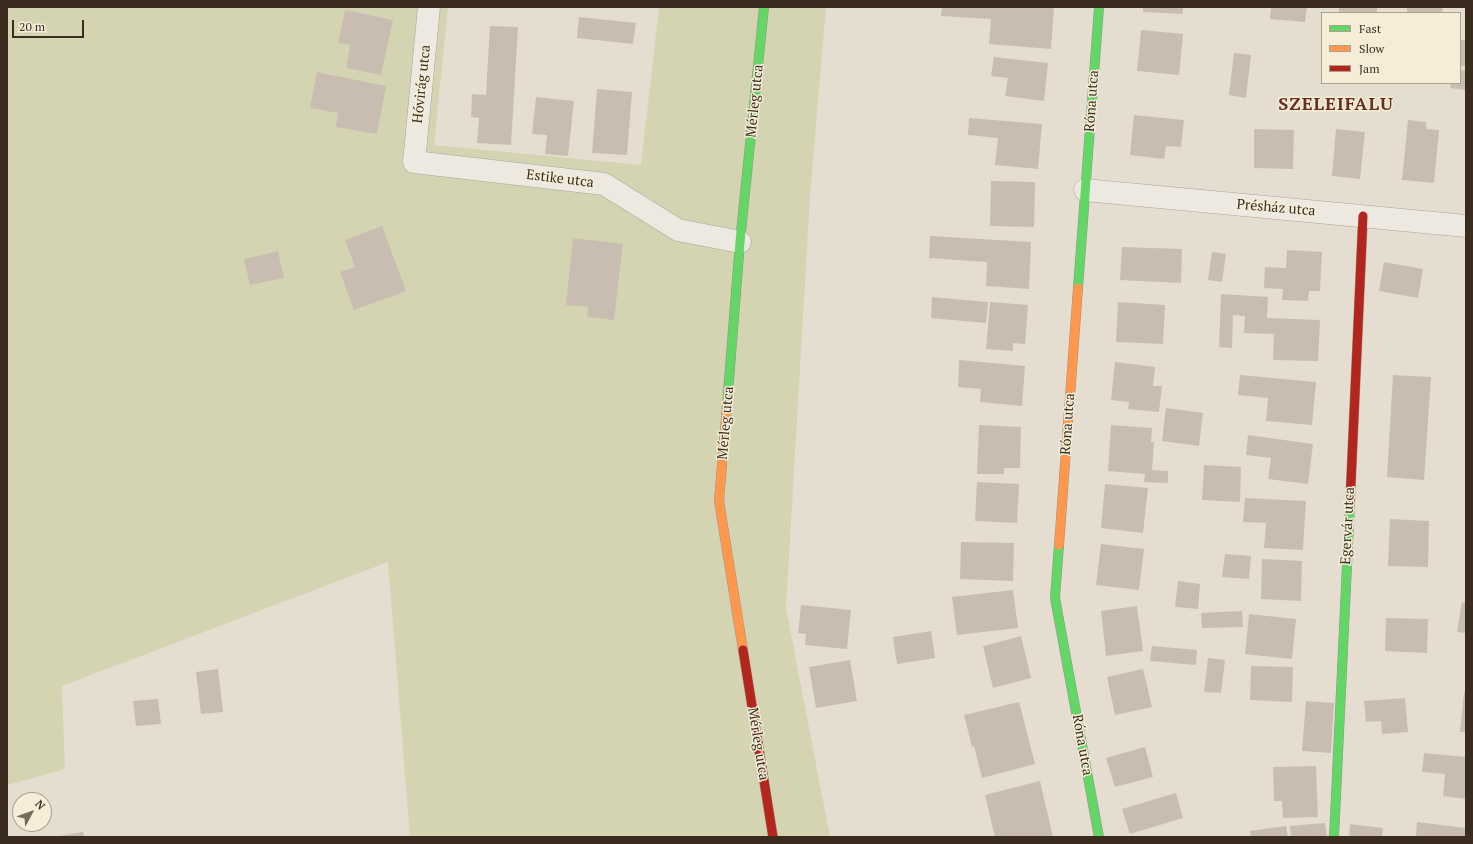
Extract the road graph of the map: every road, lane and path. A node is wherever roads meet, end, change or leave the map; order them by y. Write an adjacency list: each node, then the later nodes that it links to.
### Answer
1 (430, 7): 4 (street, Hóvirág utca)
2 (764, 7): 8 (street, Mérleg utca)
3 (1099, 7): 5 (street, Róna utca)
4 (414, 162): 8 (street, Estike utca)
5 (1085, 190): 6 (street, Présház utca); 10 (street, Róna utca)
6 (1363, 216): 7 (street, Présház utca); 11 (street, Egervár utca)
7 (1466, 226)
8 (740, 242): 9 (street, Mérleg utca)
9 (773, 837)
10 (1099, 837)
11 (1334, 837)

